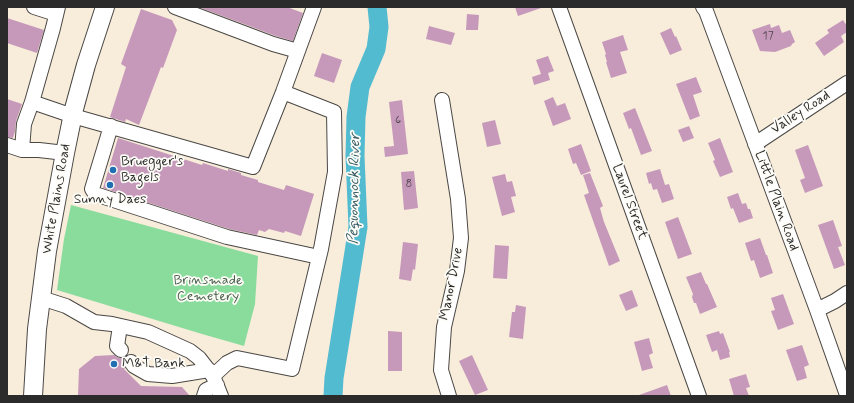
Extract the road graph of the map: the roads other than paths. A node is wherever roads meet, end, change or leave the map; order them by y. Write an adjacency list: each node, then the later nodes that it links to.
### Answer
1 (34, 7): 7 (street)
2 (105, 7): 13 (main road, White Plains Road)
3 (175, 7): 8 (street)
4 (314, 7): 8 (street)
5 (559, 7): 31 (street, Laurel Street)
6 (704, 7): 15 (street, Little Plain Road)
7 (57, 11): 12 (street)
8 (298, 51): 10 (street)
9 (847, 83): 15 (street, Valley Road)
10 (283, 92): 14 (street); 19 (street)
11 (442, 100): 30 (street, Manor Drive)
12 (32, 102): 13 (street); 17 (street)
13 (73, 116): 14 (street); 18 (main road, White Plains Road)
14 (111, 126): 19 (street)
15 (755, 144): 22 (street, Little Plain Road)
16 (7, 145): 17 (street)
17 (22, 150): 18 (street)
18 (65, 153): 21 (main road, White Plains Road)
19 (319, 258): 26 (street)
20 (847, 293): 22 (street)
21 (41, 298): 23 (street); 28 (main road, White Plains Road)
22 (817, 310): 27 (street, Little Plain Road)
23 (120, 326): 24 (street); 26 (street)
24 (120, 350)
25 (131, 362): 26 (street)
26 (215, 382): 29 (street)
27 (847, 395)
28 (34, 396)
29 (204, 396)
30 (449, 396)
31 (699, 396)

